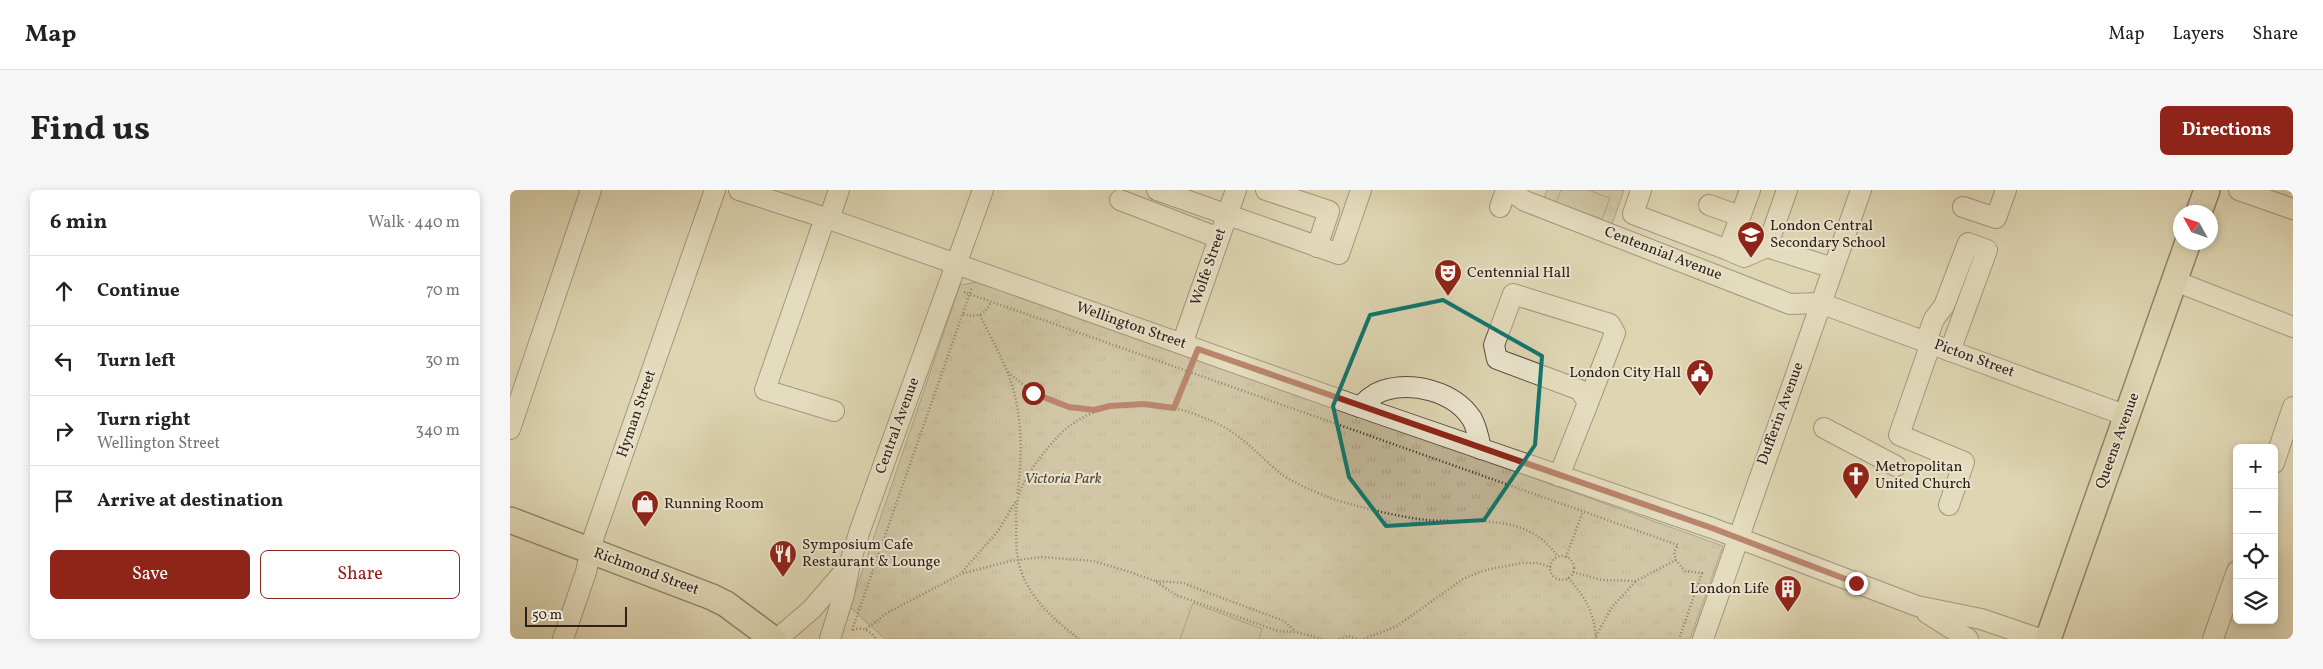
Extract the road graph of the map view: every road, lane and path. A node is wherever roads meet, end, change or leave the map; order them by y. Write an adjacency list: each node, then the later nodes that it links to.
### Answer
1 (591, 190): 55 (street)
2 (715, 190): 67 (street, Hyman Street)
3 (739, 190): 25 (street, Wellington Street)
4 (838, 190): 25 (street)
5 (983, 190): 31 (street, Central Avenue)
6 (1157, 190): 23 (street)
7 (1236, 190): 23 (street, Wolfe Street)
8 (1266, 190): 27 (street)
9 (1361, 190): 27 (street)
10 (1641, 190): 29 (street)
11 (1750, 190): 24 (street)
12 (1786, 190): 28 (street)
13 (1861, 190): 32 (street, Dufferin Avenue)
14 (2006, 190): 21 (street)
15 (2207, 190): 20 (main road)
16 (2239, 190): 22 (street)
17 (1505, 196): 38 (street, Centennial Avenue)
18 (1120, 200): 26 (street)
19 (1709, 205): 24 (street)
20 (2202, 205)
21 (1963, 207)
22 (2293, 209)
23 (1227, 216): 26 (street, Wolfe Street); 27 (street)
24 (1740, 216): 29 (street)
25 (827, 218): 31 (street, Wellington Street); 52 (street)
26 (1219, 238): 43 (street, Wolfe Street)
27 (1317, 247)
28 (1767, 247): 29 (street); 32 (street)
29 (1728, 250)
30 (2185, 250): 34 (main road, Queens Avenue)
31 (957, 265): 33 (street, Wellington Street); 35 (street, Central Avenue)
32 (1833, 268): 38 (street, Dufferin Avenue)
33 (977, 272): 36 (path); 43 (street, Wellington Street)
34 (2175, 281): 41 (street); 53 (main road, Queens Avenue)
35 (949, 286): 36 (path); 72 (street, Central Avenue)
36 (970, 294): 37 (path); 39 (path)
37 (992, 302): 40 (path); 46 (path)
38 (1820, 302): 42 (street, Picton Street); 66 (street, Dufferin Avenue)
39 (963, 314): 40 (path); 81 (path)
40 (980, 315): 45 (path)
41 (2293, 327)
42 (1928, 342): 44 (street, Picton Street); 44 (street); 56 (street)
43 (1190, 347): 46 (path); 48 (street, Wellington Street)
44 (1950, 350): 53 (street, Picton Street)
45 (1007, 371): 51 (path); 62 (path)
46 (1189, 372): 50 (path); 64 (path)
47 (1588, 403): 47 (street); 61 (street)
48 (1360, 407): 57 (street, Wellington Street); 57 (street)
49 (2293, 407): 58 (street)
50 (1174, 408): 51 (path); 68 (path)
51 (1094, 410): 62 (path)
52 (834, 411)
53 (2127, 416): 97 (main road, Queens Avenue)
54 (1824, 428): 59 (street)
55 (510, 429)
56 (1899, 435): 59 (street); 63 (street)
57 (1481, 449): 61 (street, Wellington Street)
58 (2278, 451)
59 (1878, 456): 60 (street)
60 (1896, 466)
61 (1559, 476): 66 (street, Wellington Street)
62 (1016, 500): 70 (path); 75 (path)
63 (1949, 505)
64 (1583, 511): 69 (path); 71 (path)
65 (510, 520): 67 (main road, Richmond Street)
66 (1738, 539): 80 (street, Wellington Street); 94 (street, Dufferin Avenue)
67 (590, 552): 84 (street, Hyman Street); 85 (main road, Richmond Street)
68 (1558, 557): 69 (path); 73 (path)
69 (1566, 557): 74 (path)
70 (1018, 560): 75 (path); 79 (path); 88 (path)
71 (1676, 560): 78 (path); 93 (path)
72 (849, 566): 85 (street, Central Avenue); 86 (street)
73 (1551, 567): 76 (path); 92 (path)
74 (1573, 572): 76 (path); 78 (path)
75 (961, 574): 81 (path)
76 (1568, 578): 83 (path)
77 (2234, 579): 98 (street)
78 (1636, 580): 83 (path)
79 (1155, 581): 82 (path); 82 (path)
80 (1917, 606): 95 (street, Wellington Street); 96 (street, Wellington Street)
81 (866, 629): 87 (path)
82 (1296, 632): 89 (path)
83 (1596, 637)
84 (563, 639)
85 (775, 639)
86 (830, 639)
87 (877, 639)
88 (1079, 639)
89 (1322, 639)
90 (1339, 639): 91 (path)
91 (1357, 639)
92 (1364, 639)
93 (1679, 639)
94 (1703, 639)
95 (1968, 639)
96 (2040, 639)
97 (2048, 639)
98 (2213, 639)

